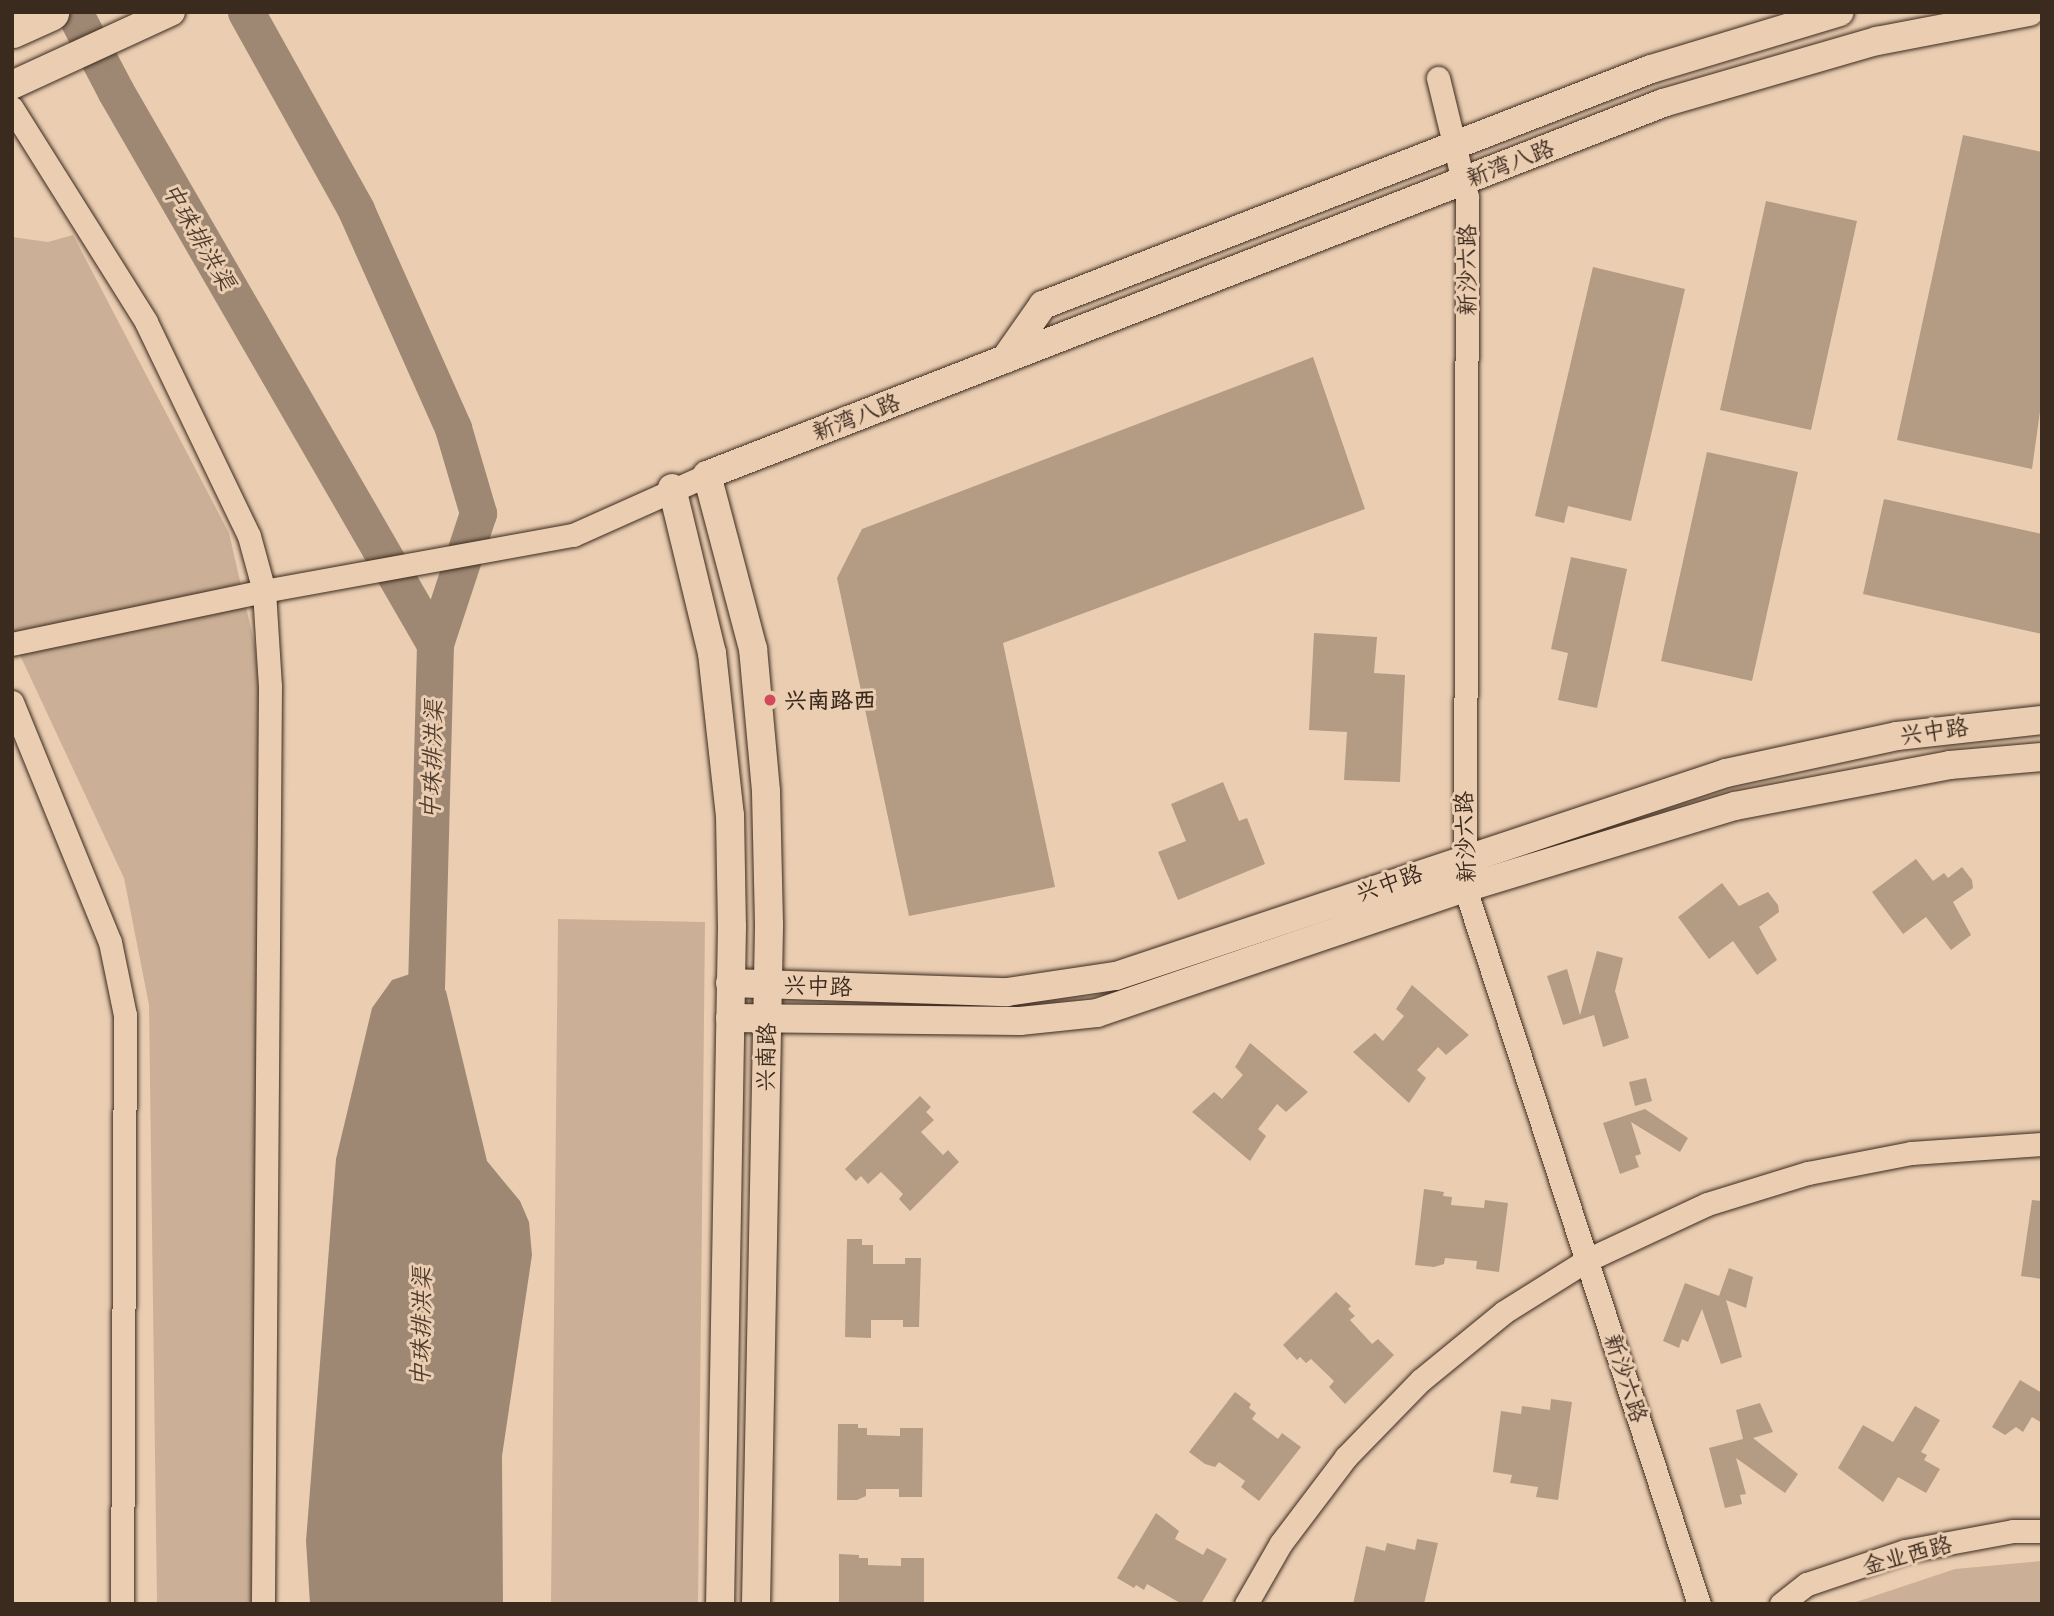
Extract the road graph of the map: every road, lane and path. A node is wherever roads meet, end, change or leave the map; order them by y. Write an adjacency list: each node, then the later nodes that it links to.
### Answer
1 (50, 12): 5 (highway)
2 (171, 12): 7 (street)
3 (1840, 12): 9 (street, 新湾八路)
4 (2029, 12): 10 (street, 新湾八路)
5 (12, 29)
6 (1438, 78): 9 (street, 新沙六路)
7 (19, 82)
8 (12, 108): 14 (street)
9 (1454, 145): 10 (street, 新沙六路); 11 (street, 新湾八路)
10 (1464, 181): 11 (street, 新湾八路); 19 (street, 新沙六路)
11 (1004, 359): 12 (street, 新湾八路)
12 (707, 475): 13 (street); 22 (street, 兴南路)
13 (672, 488): 14 (street); 21 (street, 兴南路)
14 (264, 591): 15 (street); 29 (street)
15 (12, 644)
16 (12, 702): 28 (street)
17 (2042, 720): 19 (street, 兴中路)
18 (2042, 757): 20 (street, 兴中路)
19 (1462, 857): 20 (street, 新沙六路); 22 (street, 兴中路)
20 (1465, 888): 24 (street, 兴中路); 26 (street, 新沙六路)
21 (730, 983): 22 (street, 兴中路); 23 (street, 兴南路)
22 (767, 984): 24 (street, 兴南路)
23 (730, 1018): 24 (street, 兴中路); 30 (street, 兴南路)
24 (766, 1019): 31 (street, 兴南路)
25 (2042, 1144): 26 (street)
26 (1587, 1260): 32 (street); 33 (street, 新沙六路)
27 (2042, 1531): 34 (street, 金业西路)
28 (122, 1604)
29 (263, 1604)
30 (720, 1604)
31 (756, 1604)
32 (1246, 1604)
33 (1699, 1604)
34 (1781, 1604)

